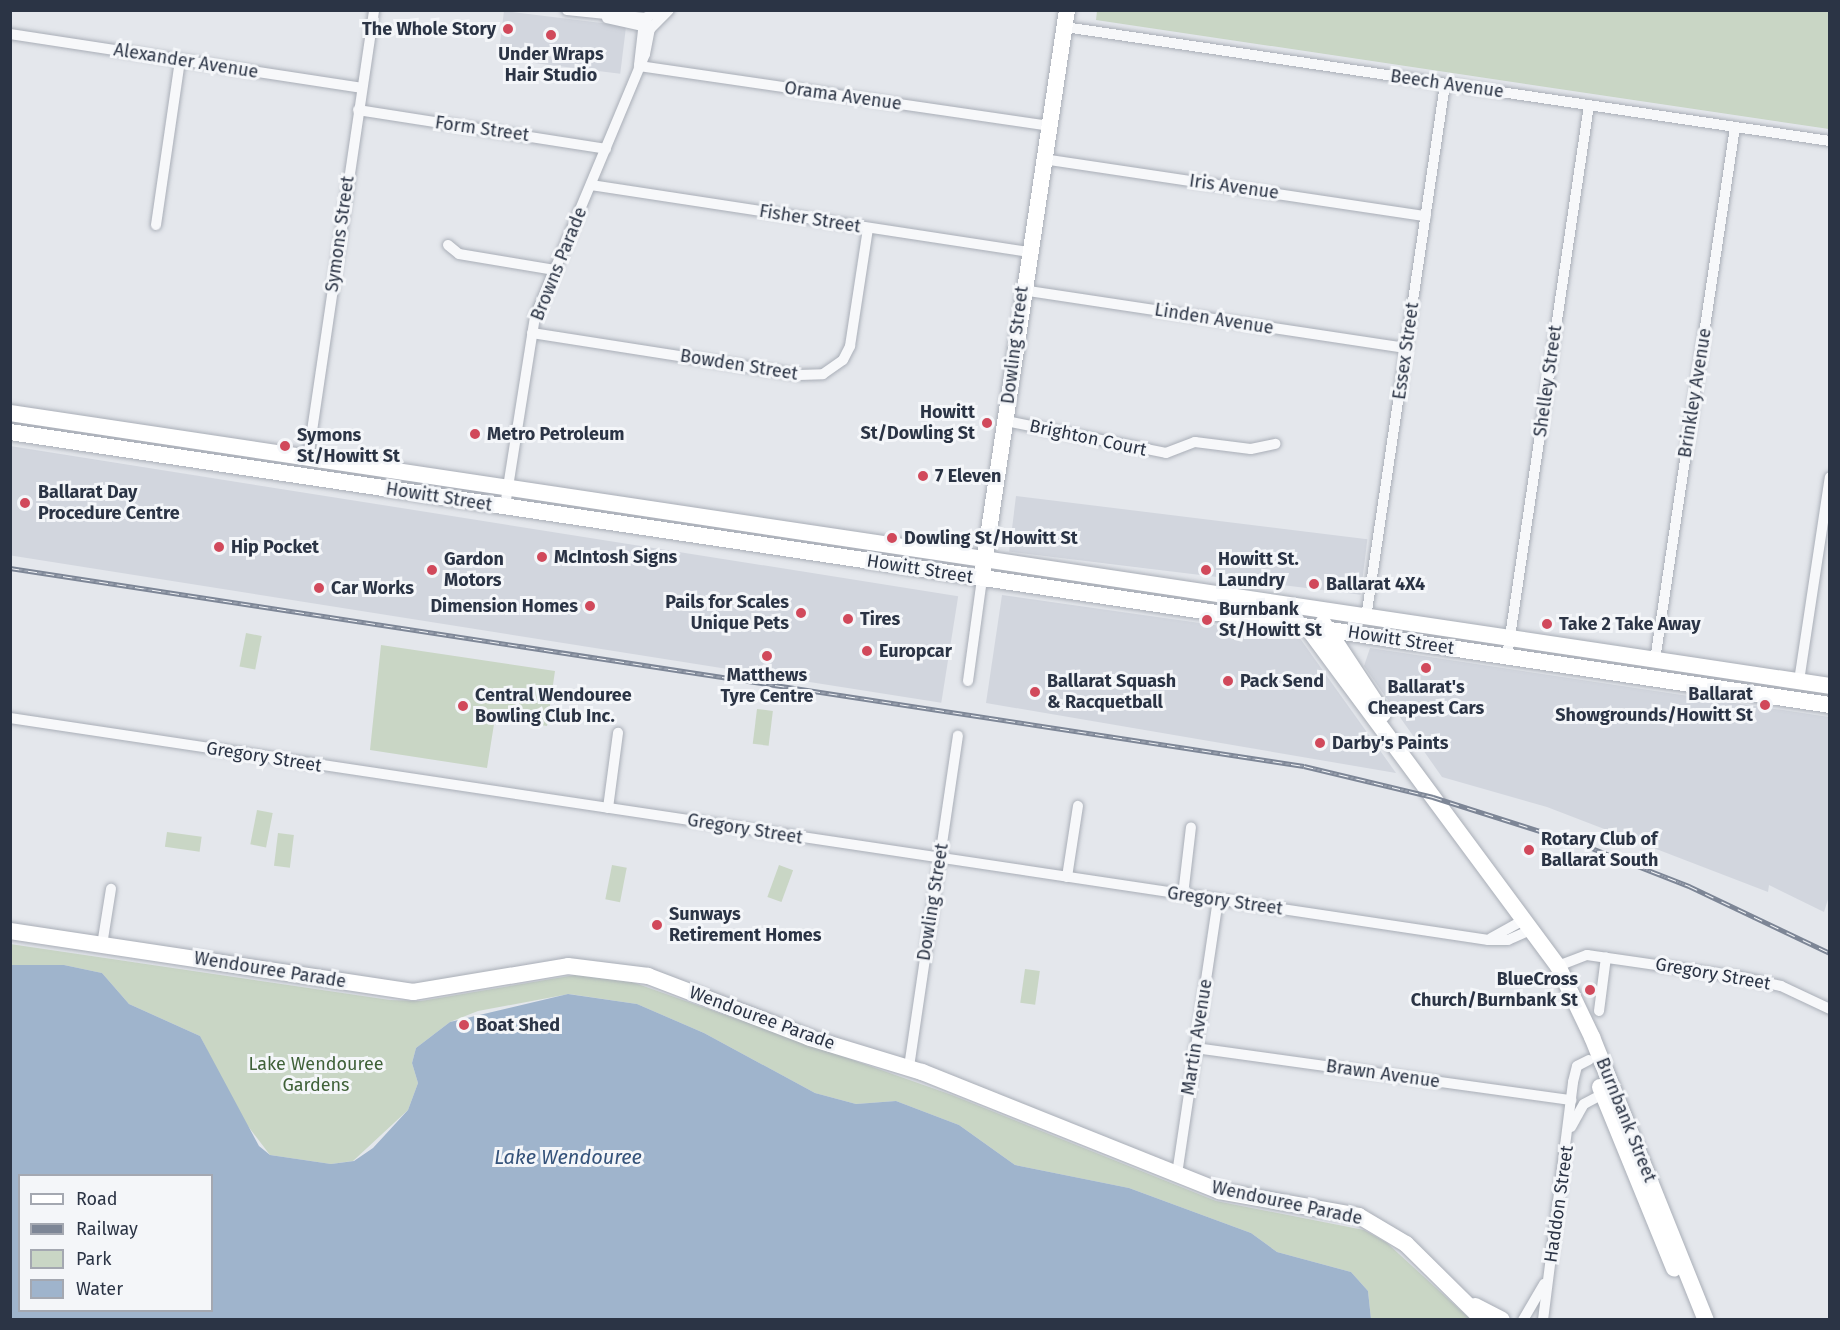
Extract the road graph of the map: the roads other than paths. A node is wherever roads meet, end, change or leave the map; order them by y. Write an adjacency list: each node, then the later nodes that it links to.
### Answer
1 (374, 10): 11 (street, Symons Street)
2 (567, 10): 6 (street)
3 (660, 10): 6 (street)
4 (669, 10): 6 (street)
5 (1066, 19): 10 (street, Beech Avenue); 14 (main road, Dowling Street)
6 (646, 25): 9 (street, Browns Parade)
7 (10, 34): 8 (street, Alexander Avenue)
8 (180, 60): 11 (street, Alexander Avenue); 21 (street)
9 (639, 66): 14 (street, Orama Avenue); 17 (street, Browns Parade)
10 (1445, 84): 12 (street, Beech Avenue); 20 (street, Essex Street)
11 (361, 88): 13 (street, Symons Street)
12 (1589, 105): 15 (street, Beech Avenue); 44 (street, Shelley Street)
13 (358, 110): 17 (street, Form Street); 33 (street, Symons Street)
14 (1048, 126): 18 (main road, Dowling Street)
15 (1735, 127): 16 (street, Beech Avenue); 46 (street, Brinkley Avenue)
16 (1830, 141)
17 (606, 149): 19 (street, Browns Parade)
18 (1043, 159): 20 (street, Iris Avenue); 24 (main road, Dowling Street)
19 (591, 185): 22 (street, Fisher Street); 25 (street, Browns Parade)
20 (1426, 216): 28 (street, Essex Street)
21 (156, 225)
22 (868, 228): 24 (street, Fisher Street); 27 (street, Bowden Street)
23 (448, 245): 25 (street)
24 (1028, 252): 26 (main road, Dowling Street)
25 (555, 270): 27 (street, Browns Parade)
26 (1022, 290): 28 (street, Linden Avenue); 30 (main road, Dowling Street)
27 (532, 333): 35 (street, Browns Parade)
28 (1406, 348): 41 (street, Essex Street)
29 (10, 413): 33 (main road, Howitt Street)
30 (1005, 421): 32 (street, Brighton Court); 37 (main road, Dowling Street)
31 (10, 432): 36 (main road, Howitt Street)
32 (1275, 444)
33 (308, 458): 35 (main road, Howitt Street)
34 (1830, 477): 49 (street)
35 (507, 489): 36 (street, Browns Parade); 37 (main road, Howitt Street)
36 (505, 506): 38 (main road, Howitt Street)
37 (985, 559): 38 (main road, Dowling Street); 39 (main road, Howitt Street)
38 (982, 579): 39 (main road, Howitt Street); 48 (street, Dowling Street)
39 (1195, 601): 40 (main road, Howitt Street); 42 (main road, Howitt Street)
40 (1319, 611): 41 (main road, Howitt Street); 42 (main road); 43 (main road, Burnbank Street)
41 (1366, 626): 43 (main road, Howitt Street); 44 (main road, Howitt Street); 45 (main road, Howitt Street); 47 (main road)
42 (1307, 627): 43 (main road, Burnbank Street)
43 (1321, 636): 47 (main road, Burnbank Street); 53 (main road, Burnbank Street)
44 (1510, 639): 45 (street, Shelley Street); 46 (main road, Howitt Street)
45 (1507, 657): 51 (main road, Howitt Street)
46 (1655, 660): 49 (main road, Howitt Street)
47 (1348, 663): 53 (main road, Burnbank Street)
48 (968, 681)
49 (1799, 681): 50 (main road, Howitt Street)
50 (1830, 686)
51 (1830, 705)
52 (10, 718): 57 (street, Gregory Street)
53 (1388, 732): 64 (main road, Burnbank Street)
54 (618, 733): 57 (street)
55 (958, 736): 59 (street, Dowling Street)
56 (1078, 806): 60 (street)
57 (608, 808): 59 (street, Gregory Street)
58 (1191, 827): 62 (street)
59 (940, 858): 60 (street, Gregory Street); 73 (street, Dowling Street)
60 (1067, 877): 62 (street, Gregory Street)
61 (111, 889): 66 (street)
62 (1183, 895): 63 (street, Gregory Street)
63 (1218, 900): 64 (street, Gregory Street); 71 (street, Martin Avenue)
64 (1527, 925): 68 (main road, Burnbank Street); 72 (main road, Burnbank Street)
65 (10, 931): 66 (main road, Wendouree Parade)
66 (102, 945): 73 (main road, Wendouree Parade)
67 (1606, 957): 68 (street, Gregory Street); 69 (street, Gregory Street); 70 (street)
68 (1558, 966): 72 (main road, Burnbank Street)
69 (1830, 1009)
70 (1599, 1011)
71 (1195, 1048): 75 (street, Brawn Avenue); 77 (street, Martin Avenue)
72 (1596, 1061): 74 (main road, Burnbank Street); 75 (street, Haddon Street)
73 (909, 1067): 77 (main road, Wendouree Parade)
74 (1609, 1092): 76 (street, Haddon Street); 84 (main road, Burnbank Street); 85 (main road, Burnbank Street)
75 (1571, 1100): 76 (street, Haddon Street)
76 (1568, 1136): 78 (street, Haddon Street)
77 (1177, 1174): 79 (main road, Wendouree Parade)
78 (1550, 1273): 82 (street, Haddon Street); 83 (street, Haddon Street)
79 (1464, 1300): 80 (main road, Wendouree Parade); 81 (main road, Wendouree Parade)
80 (1483, 1320)
81 (1502, 1320)
82 (1524, 1320)
83 (1543, 1320)
84 (1696, 1320)
85 (1706, 1320)

